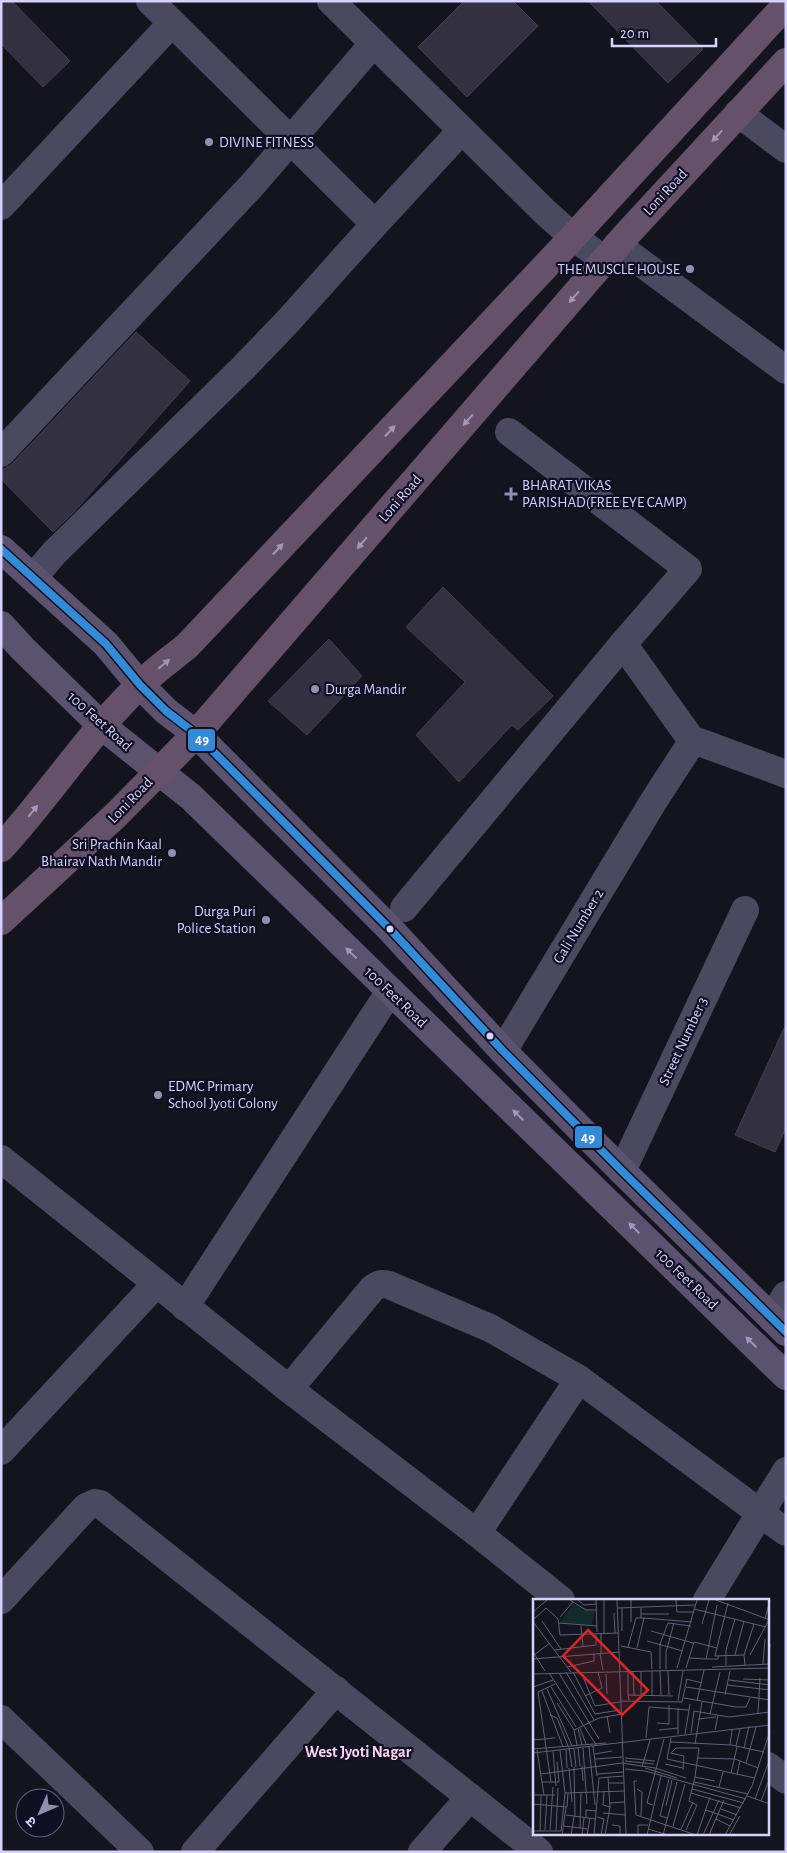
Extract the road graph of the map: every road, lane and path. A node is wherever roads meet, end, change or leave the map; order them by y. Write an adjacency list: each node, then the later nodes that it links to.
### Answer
1 (150, 1): 4 (street)
2 (331, 1): 5 (street)
3 (782, 17): 13 (highway)
4 (171, 24): 9 (street); 11 (street)
5 (374, 44): 8 (street); 9 (street)
6 (786, 62): 7 (highway, Loni Road)
7 (738, 113): 10 (street); 14 (highway, Loni Road, one-way to 14)
8 (461, 131): 12 (street); 13 (street)
9 (291, 142): 12 (street); 17 (street)
10 (786, 149)
11 (1, 206)
12 (375, 224): 19 (street)
13 (573, 238): 14 (street); 22 (highway, one-way to 13)
14 (611, 253): 15 (street); 24 (highway, Loni Road, one-way to 24)
15 (786, 370)
16 (509, 432): 21 (street)
17 (1, 453)
18 (1, 549): 19 (main road)
19 (33, 578): 22 (main road)
20 (1, 625): 23 (main road, 100 Feet Road)
21 (623, 644): 25 (street); 29 (street)
22 (140, 685): 23 (highway); 24 (main road)
23 (102, 726): 26 (main road, 100 Feet Road); 28 (highway, one-way to 23)
24 (196, 734): 26 (highway, Loni Road); 33 (main road)
25 (694, 742): 27 (street); 33 (street, Gali Number 2)
26 (158, 770): 31 (highway, Loni Road); 32 (main road, 100 Feet Road, one-way to 26)
27 (786, 774)
28 (1, 848)
29 (404, 908)
30 (745, 910): 35 (street, Street Number 3)
31 (1, 921)
32 (390, 992): 37 (street); 39 (main road, 100 Feet Road, one-way to 32)
33 (503, 1050): 35 (main road)
34 (1, 1159): 36 (street)
35 (622, 1171): 38 (main road)
36 (156, 1284): 37 (street); 42 (street)
37 (185, 1307): 41 (street)
38 (781, 1315)
39 (786, 1376)
40 (579, 1379): 41 (street); 44 (street); 46 (street)
41 (289, 1389): 46 (street)
42 (1, 1451)
43 (786, 1471): 44 (street)
44 (762, 1513): 45 (street); 48 (street)
45 (786, 1532)
46 (477, 1533): 47 (street)
47 (560, 1599)
48 (708, 1599)
49 (1, 1600): 50 (street)
50 (336, 1690): 54 (street); 56 (street)
51 (1, 1719): 55 (street)
52 (770, 1768): 53 (street)
53 (786, 1780)
54 (470, 1797): 57 (street); 58 (street)
55 (140, 1852)
56 (195, 1852)
57 (422, 1852)
58 (539, 1852)

